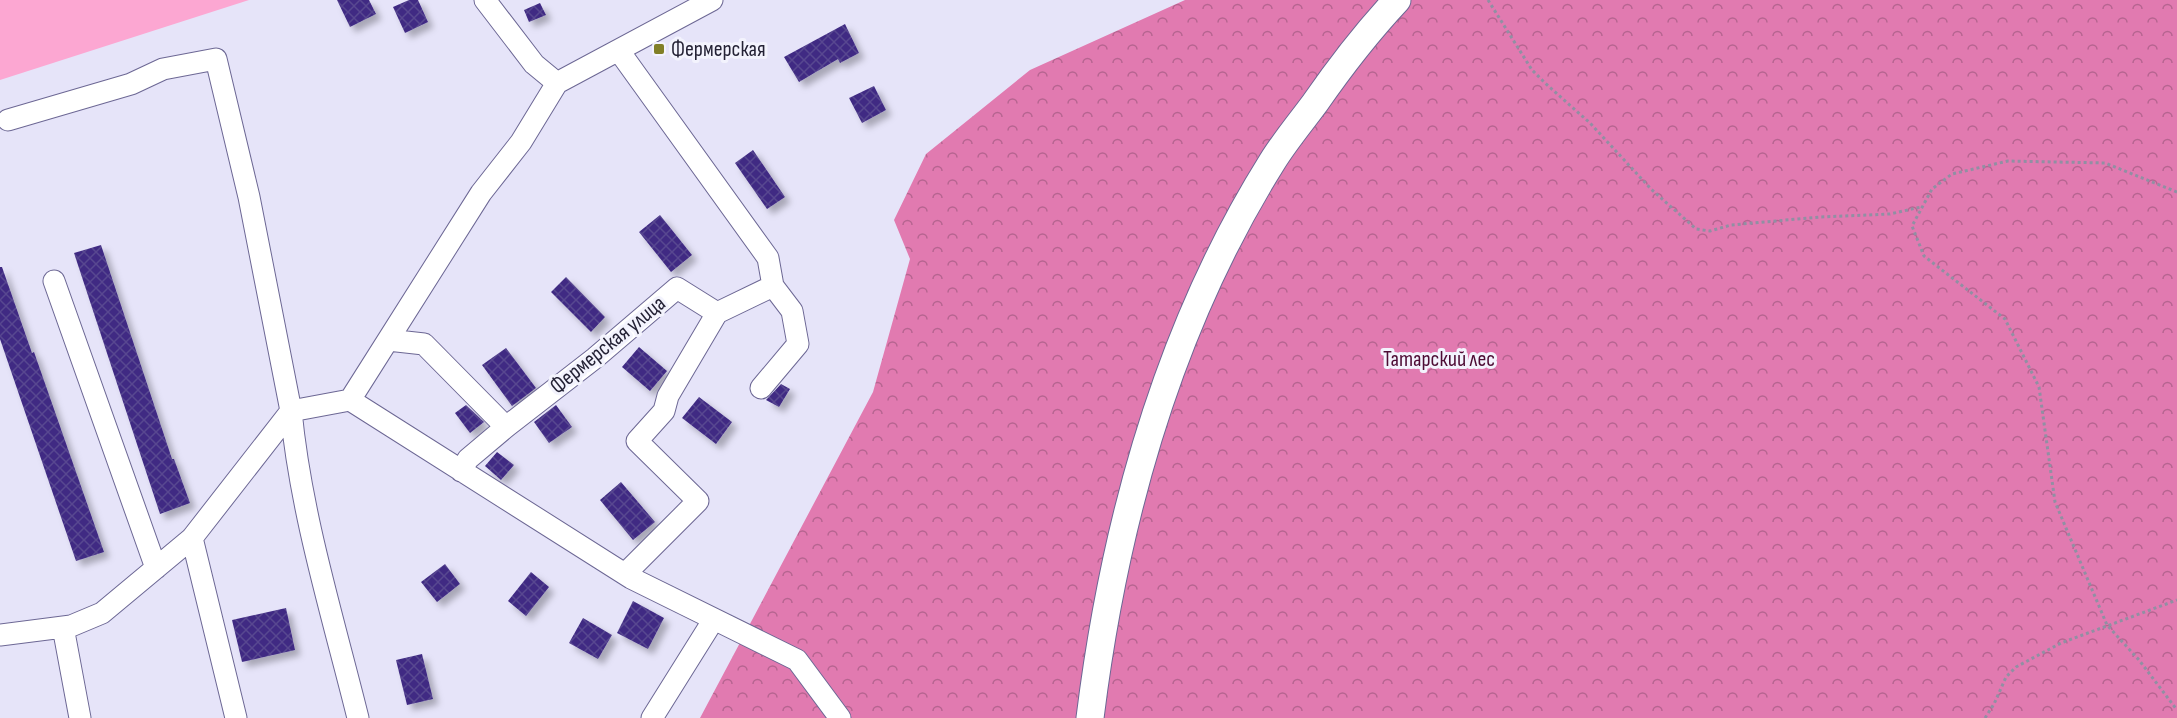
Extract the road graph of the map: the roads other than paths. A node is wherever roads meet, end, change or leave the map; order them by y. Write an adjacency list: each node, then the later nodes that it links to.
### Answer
1 (485, 0): 5 (street)
2 (712, 0): 4 (street)
3 (1397, 0): 27 (main road)
4 (619, 51): 5 (street); 8 (street)
5 (557, 83): 10 (street)
6 (8, 120): 13 (street)
7 (54, 281): 17 (street)
8 (773, 286): 9 (street); 11 (street)
9 (717, 314): 14 (street, Фермерская улица); 18 (street)
10 (388, 340): 12 (street); 14 (street)
11 (761, 388)
12 (350, 400): 13 (street); 15 (street)
13 (291, 411): 16 (street); 24 (street)
14 (506, 427): 15 (street, Фермерская улица)
15 (460, 471): 18 (street)
16 (192, 538): 17 (street); 23 (street)
17 (156, 568): 20 (street)
18 (625, 574): 19 (street)
19 (714, 619): 25 (street); 26 (street)
20 (63, 627): 21 (street); 22 (street)
21 (0, 635)
22 (80, 718)
23 (236, 718)
24 (358, 718)
25 (652, 718)
26 (840, 718)
27 (1090, 718)

